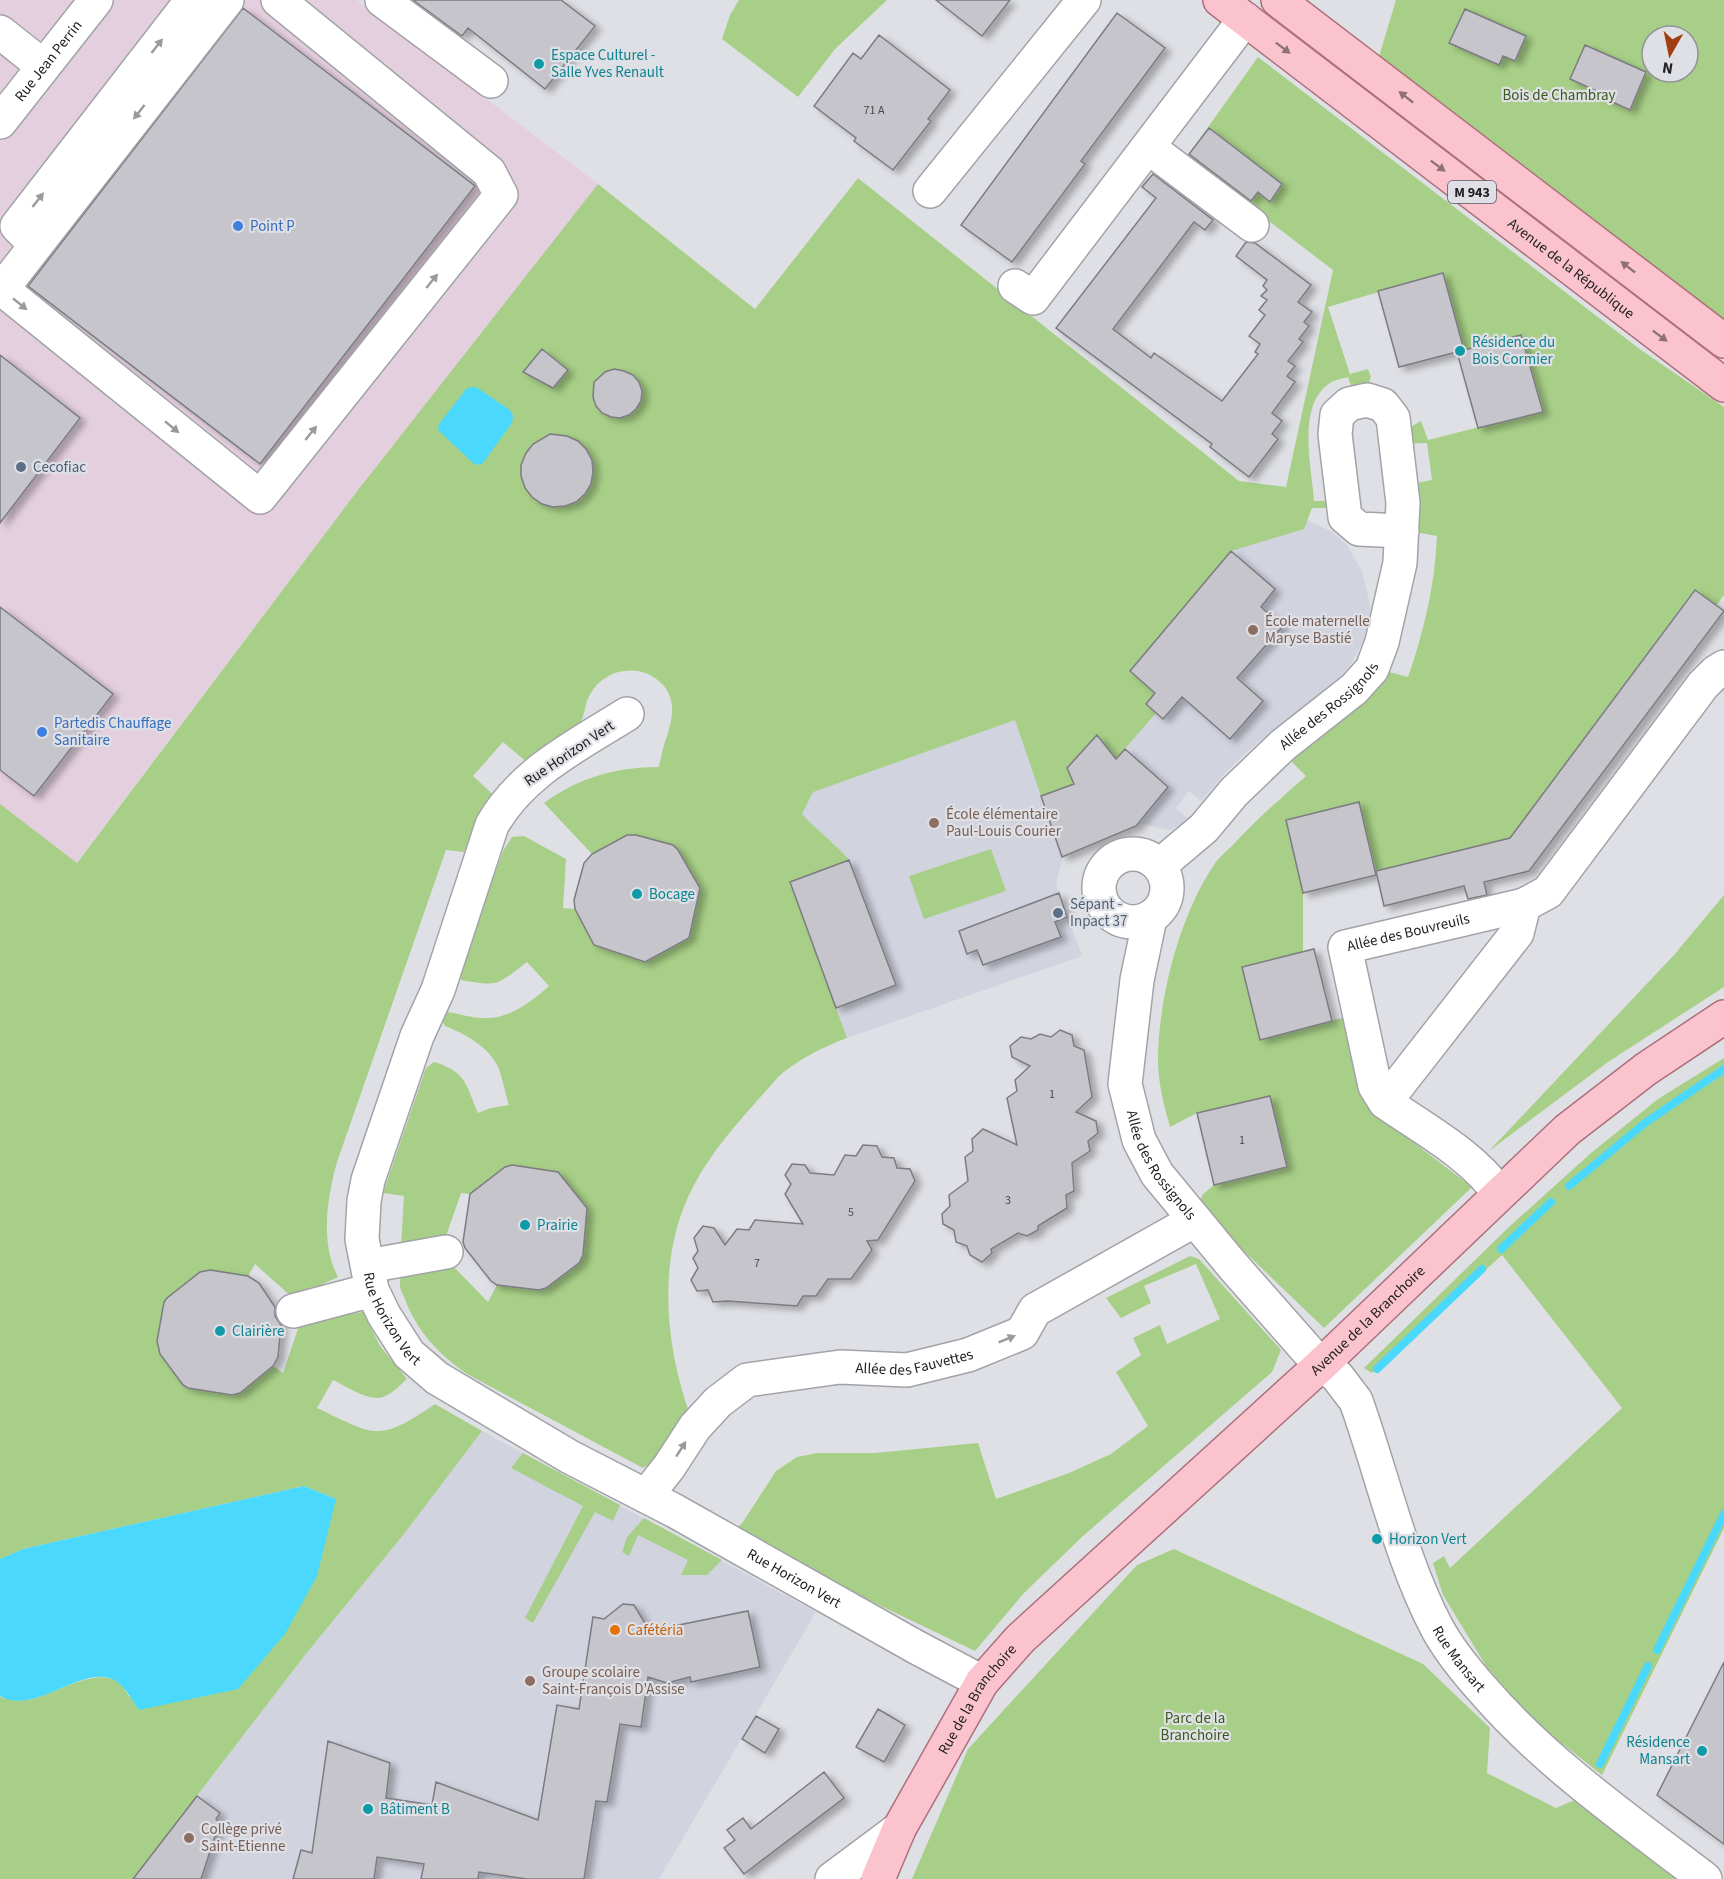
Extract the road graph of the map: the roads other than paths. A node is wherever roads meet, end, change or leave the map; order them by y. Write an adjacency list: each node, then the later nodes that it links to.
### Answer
1 (96, 0): 10 (street, Rue Jean Perrin)
2 (192, 0): 16 (street, one-way to 2)
3 (227, 0): 16 (street, one-way to 16)
4 (278, 0): 16 (street, one-way to 4)
5 (382, 0): 11 (street)
6 (1084, 0): 14 (street)
7 (1278, 0): 18 (main road, M 943, one-way to 7)
8 (1232, 9): 13 (street); 19 (main road, Avenue de la République / M 943, one-way to 19)
9 (0, 32): 10 (street)
10 (43, 66): 12 (street, Rue Jean Perrin)
11 (491, 81)
12 (0, 122)
13 (1148, 147): 15 (street); 17 (street)
14 (930, 191)
15 (1252, 225)
16 (35, 244)
17 (1015, 286)
18 (1724, 341)
19 (1724, 385)
20 (1402, 531): 23 (street, Allée des Rossignols)
21 (1724, 667): 24 (street, Allée des Bouvreuils)
22 (627, 714): 31 (street, Rue Horizon Vert)
23 (1159, 866): 25 (street, Allée des Rossignols); 25 (street)
24 (1524, 905): 27 (street); 27 (street, Allée des Bouvreuils)
25 (1150, 918): 29 (street, Allée des Rossignols)
26 (1724, 1017): 28 (main road, Avenue de la Branchoire)
27 (1385, 1102): 28 (street)
28 (1499, 1193): 33 (main road, Avenue de la Branchoire)
29 (1196, 1220): 33 (street, Allée des Rossignols); 34 (street, Allée des Fauvettes, one-way to 29)
30 (446, 1252): 31 (street)
31 (370, 1278): 32 (street); 34 (street, Rue Horizon Vert)
32 (293, 1311)
33 (1321, 1365): 35 (main road, Avenue de la Branchoire); 40 (street, Rue Mansart)
34 (646, 1496): 36 (street, Rue Horizon Vert)
35 (1020, 1639): 36 (main road, Rue de la Branchoire)
36 (982, 1682): 37 (main road, Rue de la Branchoire)
37 (899, 1829): 38 (street); 39 (main road)
38 (832, 1879)
39 (878, 1879)
40 (1705, 1879)

